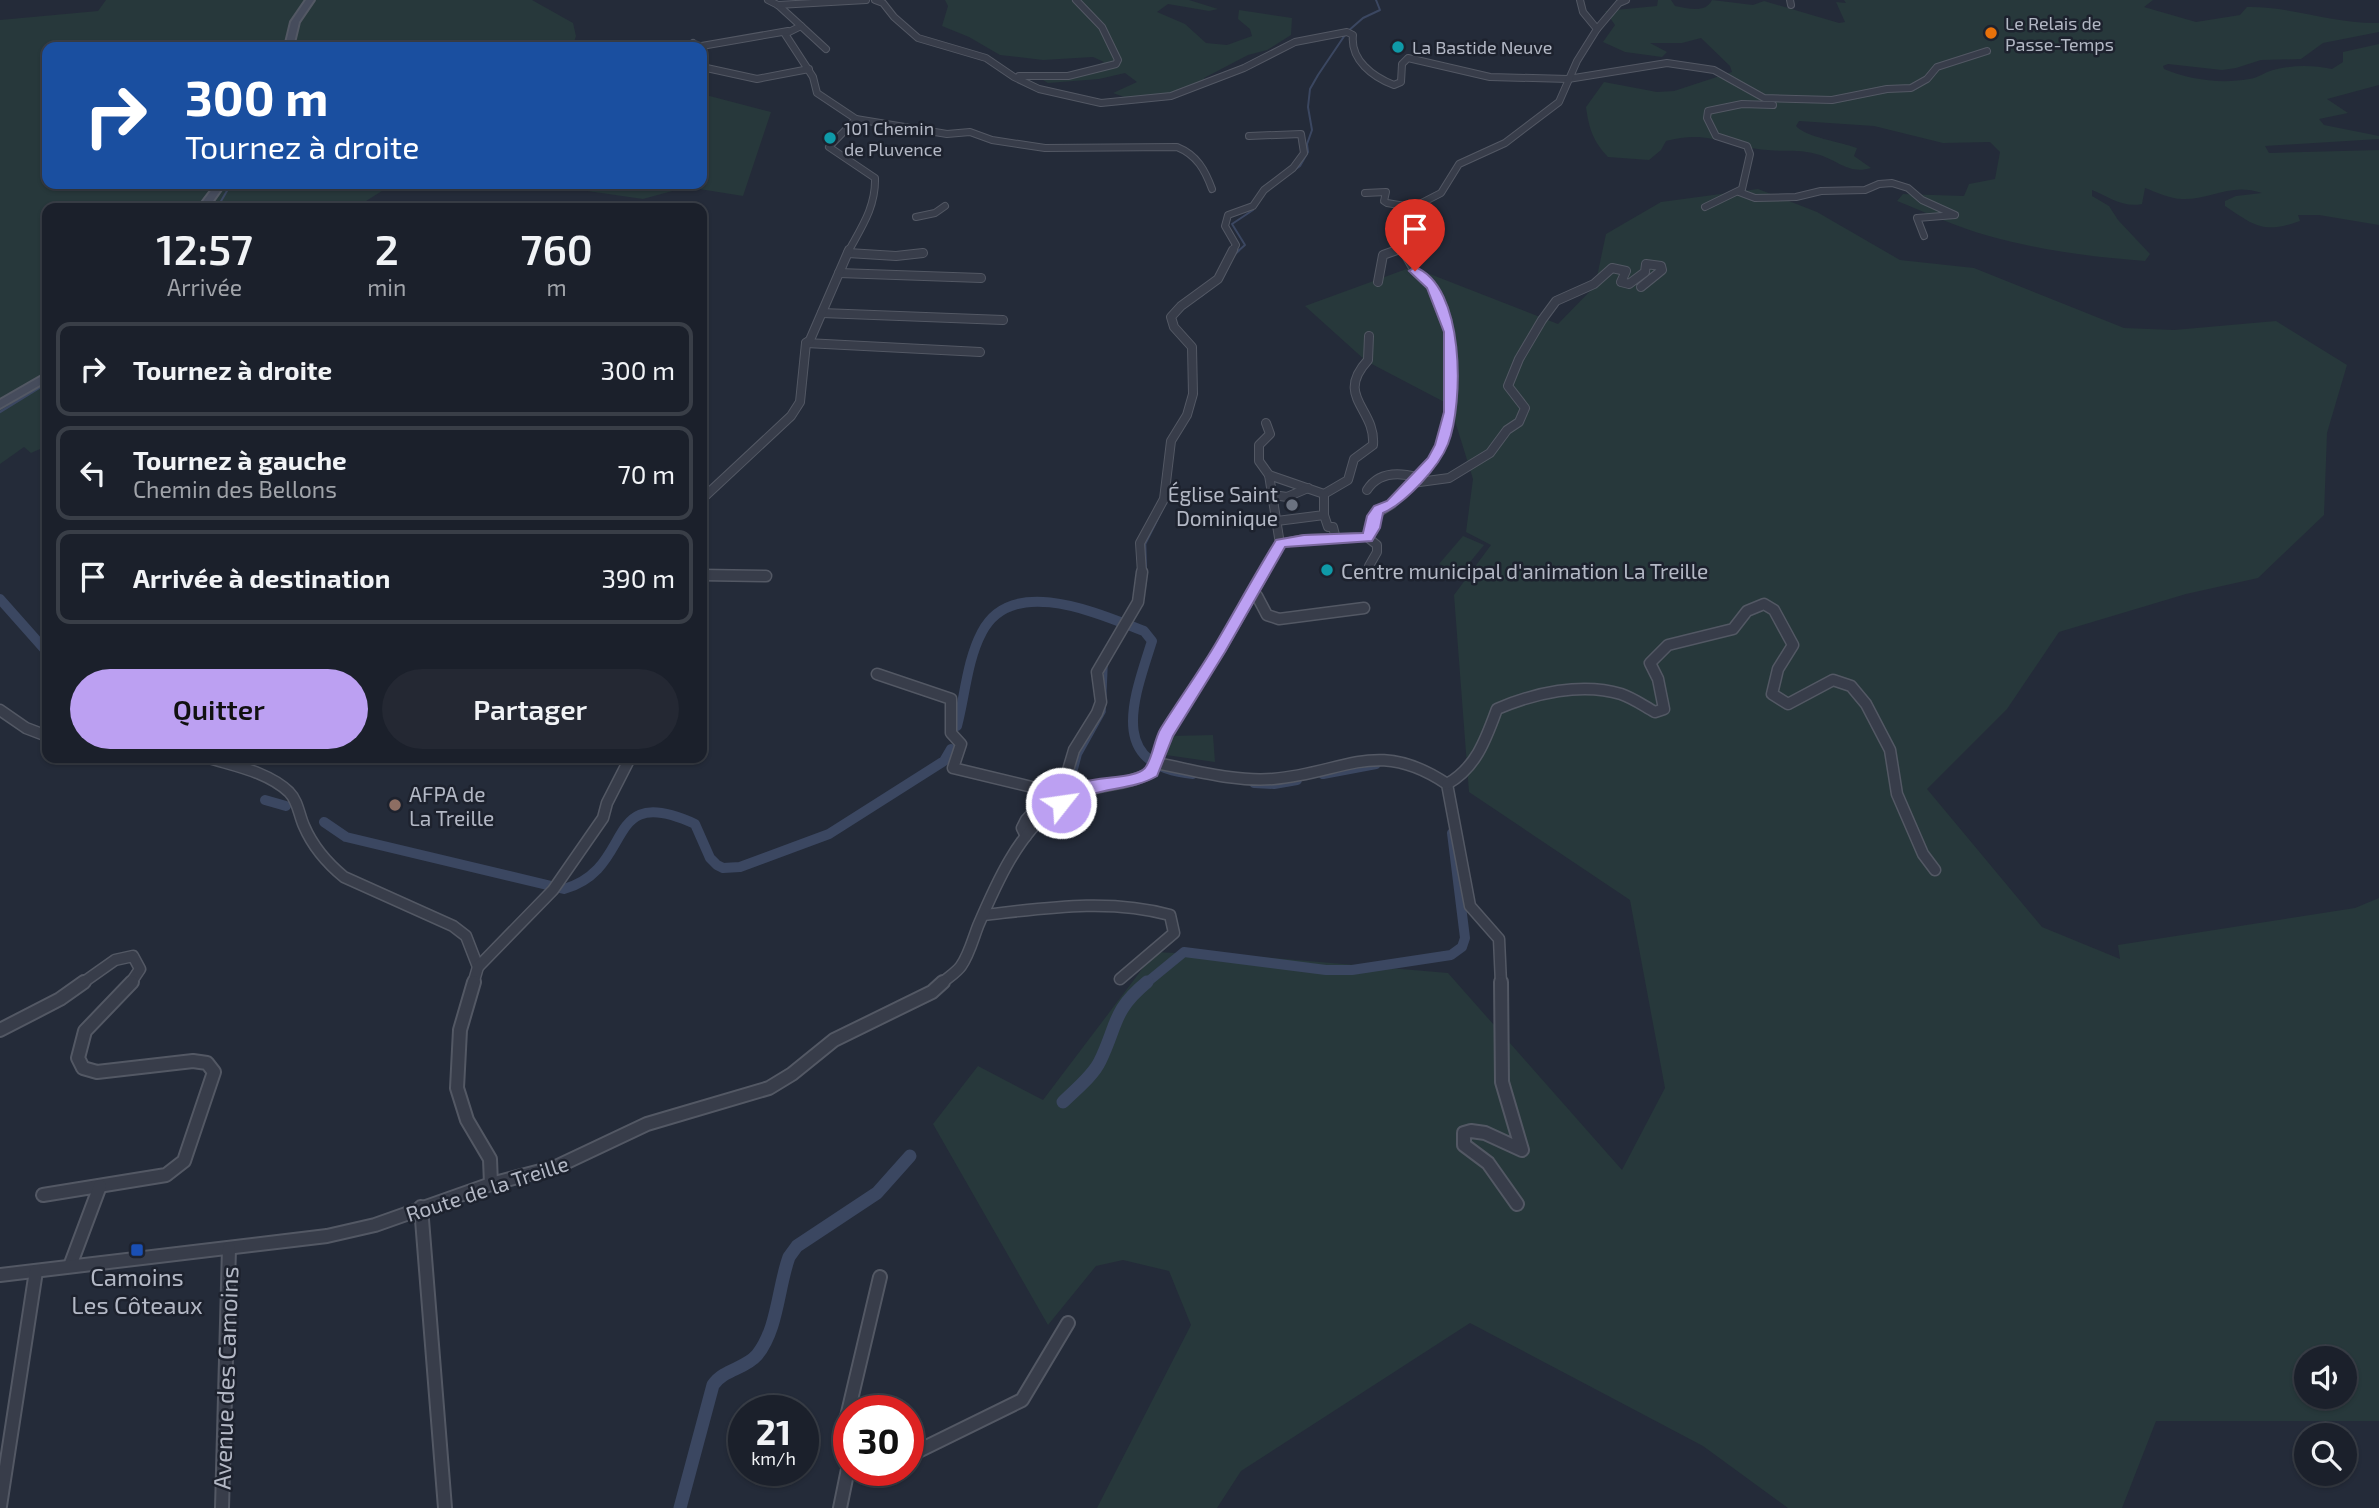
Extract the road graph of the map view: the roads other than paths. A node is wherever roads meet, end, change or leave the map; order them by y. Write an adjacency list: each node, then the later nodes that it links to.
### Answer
1 (310, 0): 12 (main road)
2 (768, 0): 8 (street)
3 (866, 0): 8 (street)
4 (875, 0): 18 (street)
5 (1076, 0): 18 (street)
6 (1580, 0): 10 (street)
7 (1626, 0): 10 (street)
8 (778, 5): 9 (street)
9 (801, 26): 11 (street); 14 (street)
10 (1597, 29): 19 (street)
11 (788, 32): 13 (street); 17 (street)
12 (290, 42)
13 (707, 46)
14 (826, 49)
15 (1987, 51): 20 (street)
16 (707, 68): 17 (street)
17 (808, 69): 21 (street)
18 (1010, 74): 19 (street)
19 (1568, 79): 20 (street); 27 (street)
20 (1779, 99): 24 (street)
21 (856, 119): 23 (street); 32 (street)
22 (1249, 136): 70 (street)
23 (1212, 189)
24 (1739, 192): 28 (street); 30 (street)
25 (1365, 193): 27 (street)
26 (945, 206): 29 (street)
27 (1411, 207): 31 (street)
28 (1705, 207)
29 (916, 216)
30 (1924, 236)
31 (1402, 249): 36 (street); 47 (street)
32 (848, 253): 33 (street); 34 (street)
33 (923, 253)
34 (839, 273): 35 (street); 38 (street)
35 (981, 278)
36 (1378, 282)
37 (1641, 287): 47 (street)
38 (822, 313): 39 (street); 41 (street)
39 (1003, 320)
40 (1369, 336): 52 (street)
41 (806, 343): 42 (street); 50 (street)
42 (980, 352)
43 (42, 379): 44 (main road)
44 (0, 405)
45 (1266, 423): 46 (street)
46 (1269, 475): 48 (street); 51 (street)
47 (1414, 480): 49 (street); 55 (street)
48 (1308, 488): 51 (street); 52 (street)
49 (1367, 490)
50 (707, 494)
51 (1273, 495): 54 (street)
52 (1324, 495): 53 (street)
53 (1324, 515): 54 (street); 56 (street)
54 (1276, 521): 57 (street)
55 (1367, 537): 56 (street); 58 (street)
56 (1336, 539): 57 (street)
57 (1280, 544): 61 (street)
58 (1369, 566)
59 (707, 575): 60 (street)
60 (766, 576)
61 (1252, 594): 62 (street); 68 (street)
62 (1364, 608)
63 (877, 674): 70 (street)
64 (0, 709): 65 (street)
65 (42, 734)
66 (224, 763): 74 (street)
67 (627, 763): 74 (street)
68 (1155, 764): 69 (street); 71 (street, Route de la Treille)
69 (1447, 784): 72 (street); 80 (street)
70 (1037, 808): 71 (street)
71 (1026, 836): 73 (street, Route de la Treille)
72 (1935, 870)
73 (984, 915): 75 (street); 77 (street, Route de la Treille)
74 (478, 967): 77 (street)
75 (1120, 979)
76 (0, 1030): 78 (street)
77 (491, 1184): 81 (street, Route de la Treille)
78 (100, 1186): 79 (street); 83 (street)
79 (43, 1195)
80 (1517, 1204)
81 (421, 1207): 82 (street, Route de la Treille); 93 (street)
82 (229, 1248): 83 (street, Route de la Treille); 92 (street, Avenue des Camoins)
83 (70, 1265): 84 (street, Route de la Treille)
84 (36, 1271): 85 (street, Route de la Treille); 91 (street)
85 (0, 1275)
86 (880, 1277): 88 (street)
87 (1068, 1322): 89 (street)
88 (852, 1395)
89 (924, 1448)
90 (844, 1486): 94 (street)
91 (0, 1506)
92 (222, 1508)
93 (445, 1508)
94 (839, 1508)

